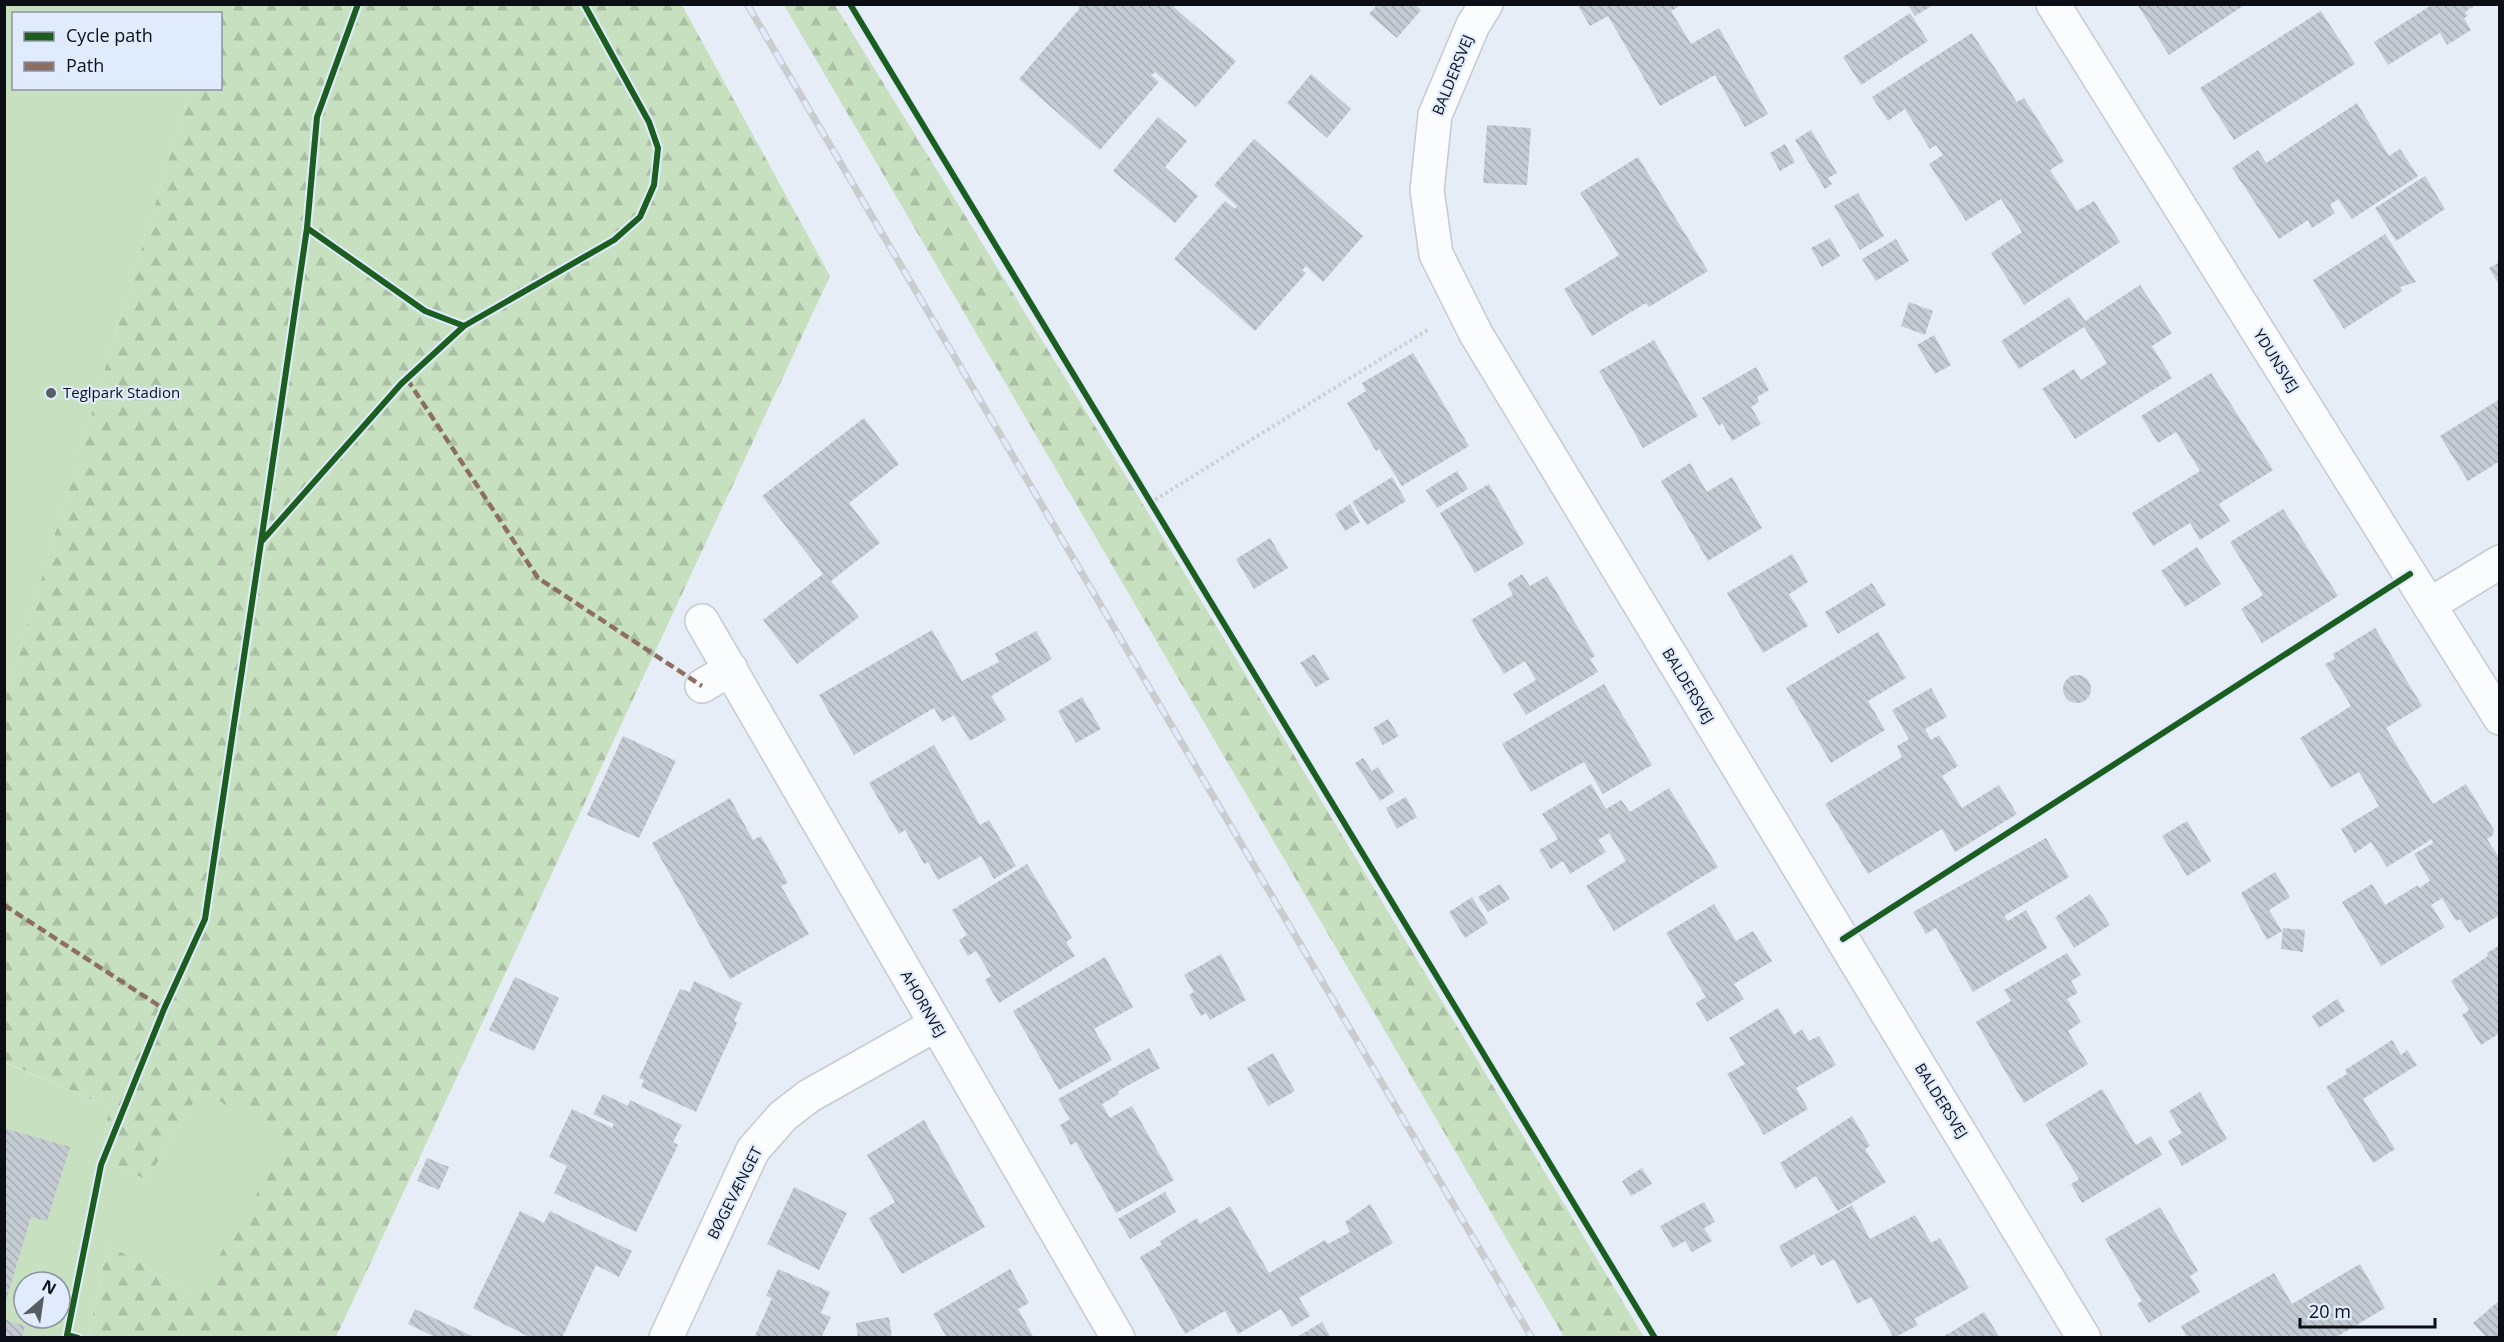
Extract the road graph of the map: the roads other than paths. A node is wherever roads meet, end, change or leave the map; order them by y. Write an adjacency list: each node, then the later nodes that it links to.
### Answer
1 (1486, 4): 12 (street, BALDERSVEJ)
2 (2053, 4): 4 (street, YDUNSVEJ)
3 (2499, 562): 4 (street)
4 (2429, 605): 8 (street, YDUNSVEJ)
5 (702, 621): 6 (street, AHORNVEJ)
6 (731, 669): 7 (street); 9 (street, AHORNVEJ)
7 (702, 686)
8 (2499, 718)
9 (935, 1025): 10 (street, BØGEVÆNGET); 11 (street, AHORNVEJ)
10 (666, 1338)
11 (1118, 1338)
12 (2084, 1338)

